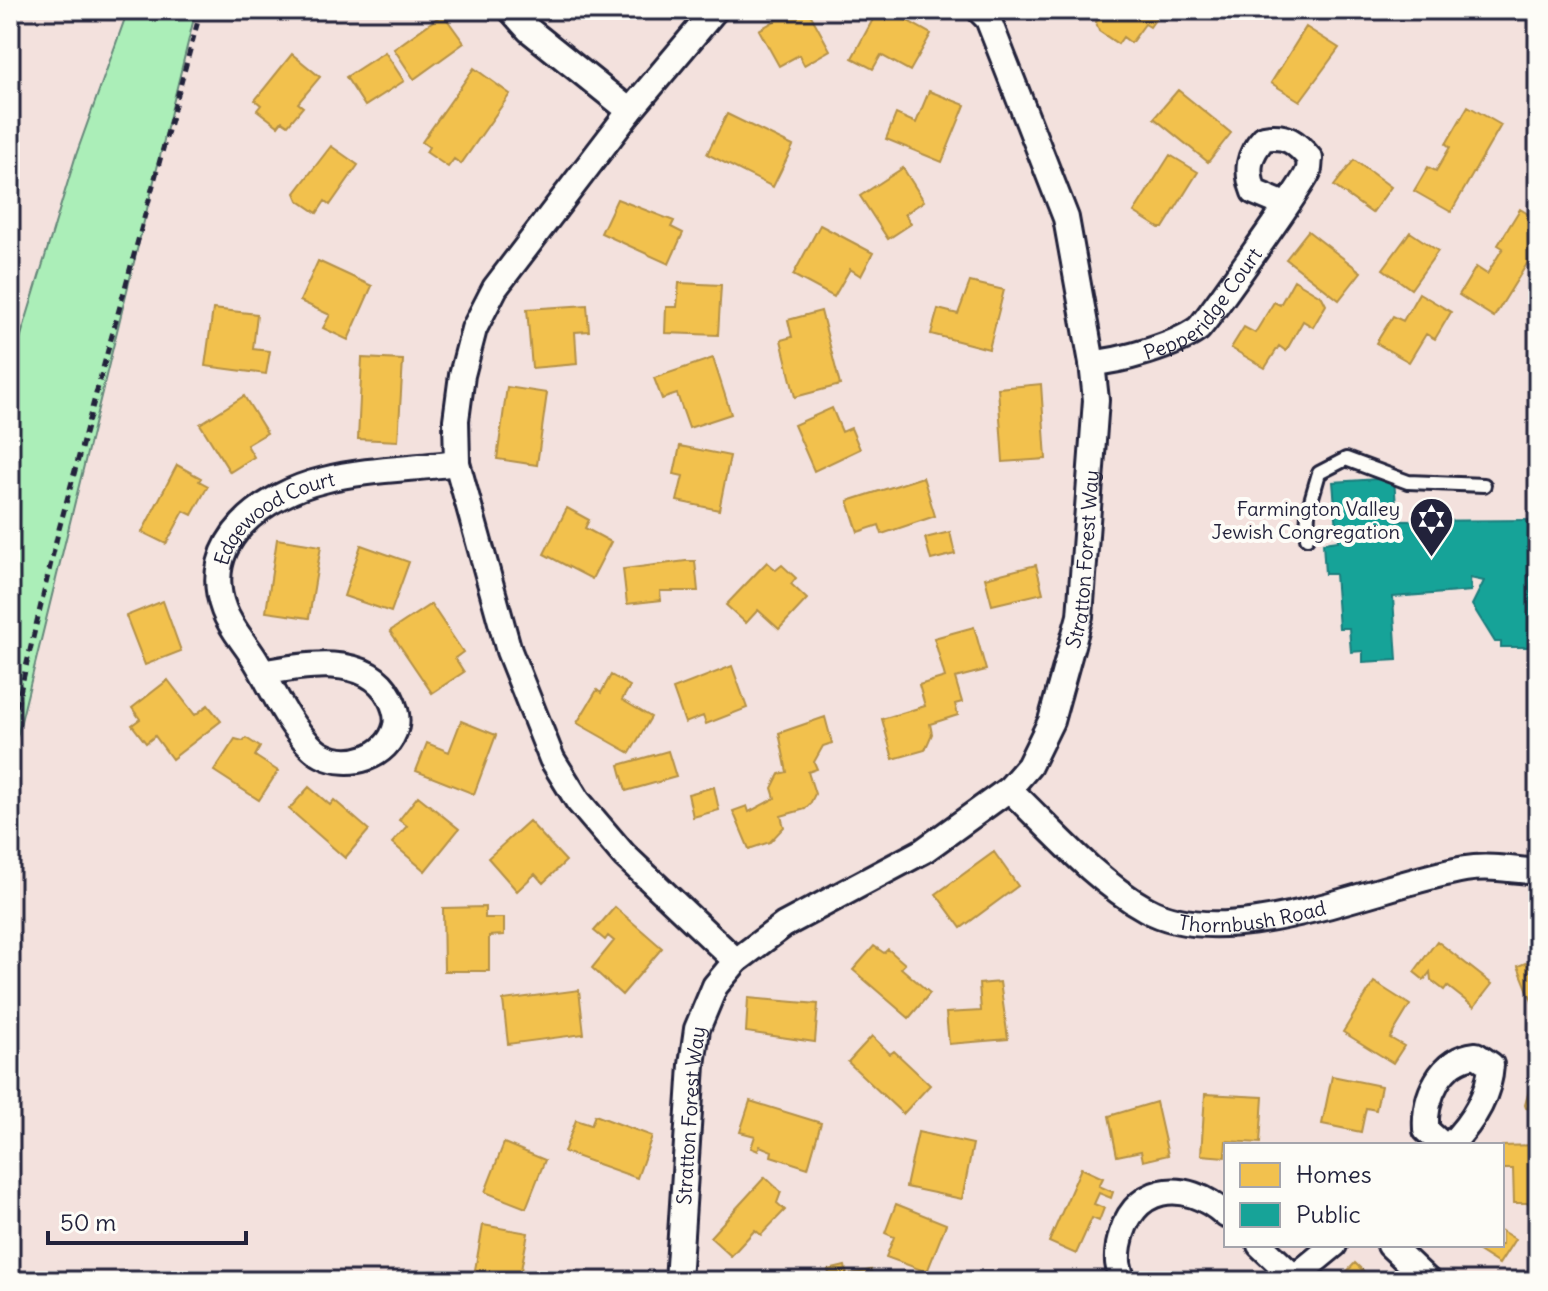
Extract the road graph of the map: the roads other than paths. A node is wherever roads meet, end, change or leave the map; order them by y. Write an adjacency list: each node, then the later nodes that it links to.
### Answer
1 (511, 10): 4 (street)
2 (715, 10): 4 (street)
3 (979, 10): 6 (street, Stratton Forest Way)
4 (630, 111): 7 (street)
5 (1285, 205): 6 (street, Pepperidge Court)
6 (1092, 363): 11 (street, Stratton Forest Way)
7 (457, 463): 10 (street, Edgewood Court); 13 (street)
8 (1484, 485): 9 (lane)
9 (1307, 538)
10 (263, 673): 10 (street, Edgewood Court)
11 (1009, 789): 12 (street, Thornbush Road); 13 (street, Stratton Forest Way)
12 (1538, 872)
13 (736, 961): 21 (street, Stratton Forest Way)
14 (1441, 1143): 15 (street)
15 (1452, 1143)
16 (1224, 1213): 22 (street)
17 (1262, 1247): 20 (street)
18 (1332, 1247): 20 (street)
19 (1392, 1247): 23 (street)
20 (1292, 1279)
21 (678, 1281)
22 (1124, 1281)
23 (1428, 1281)

